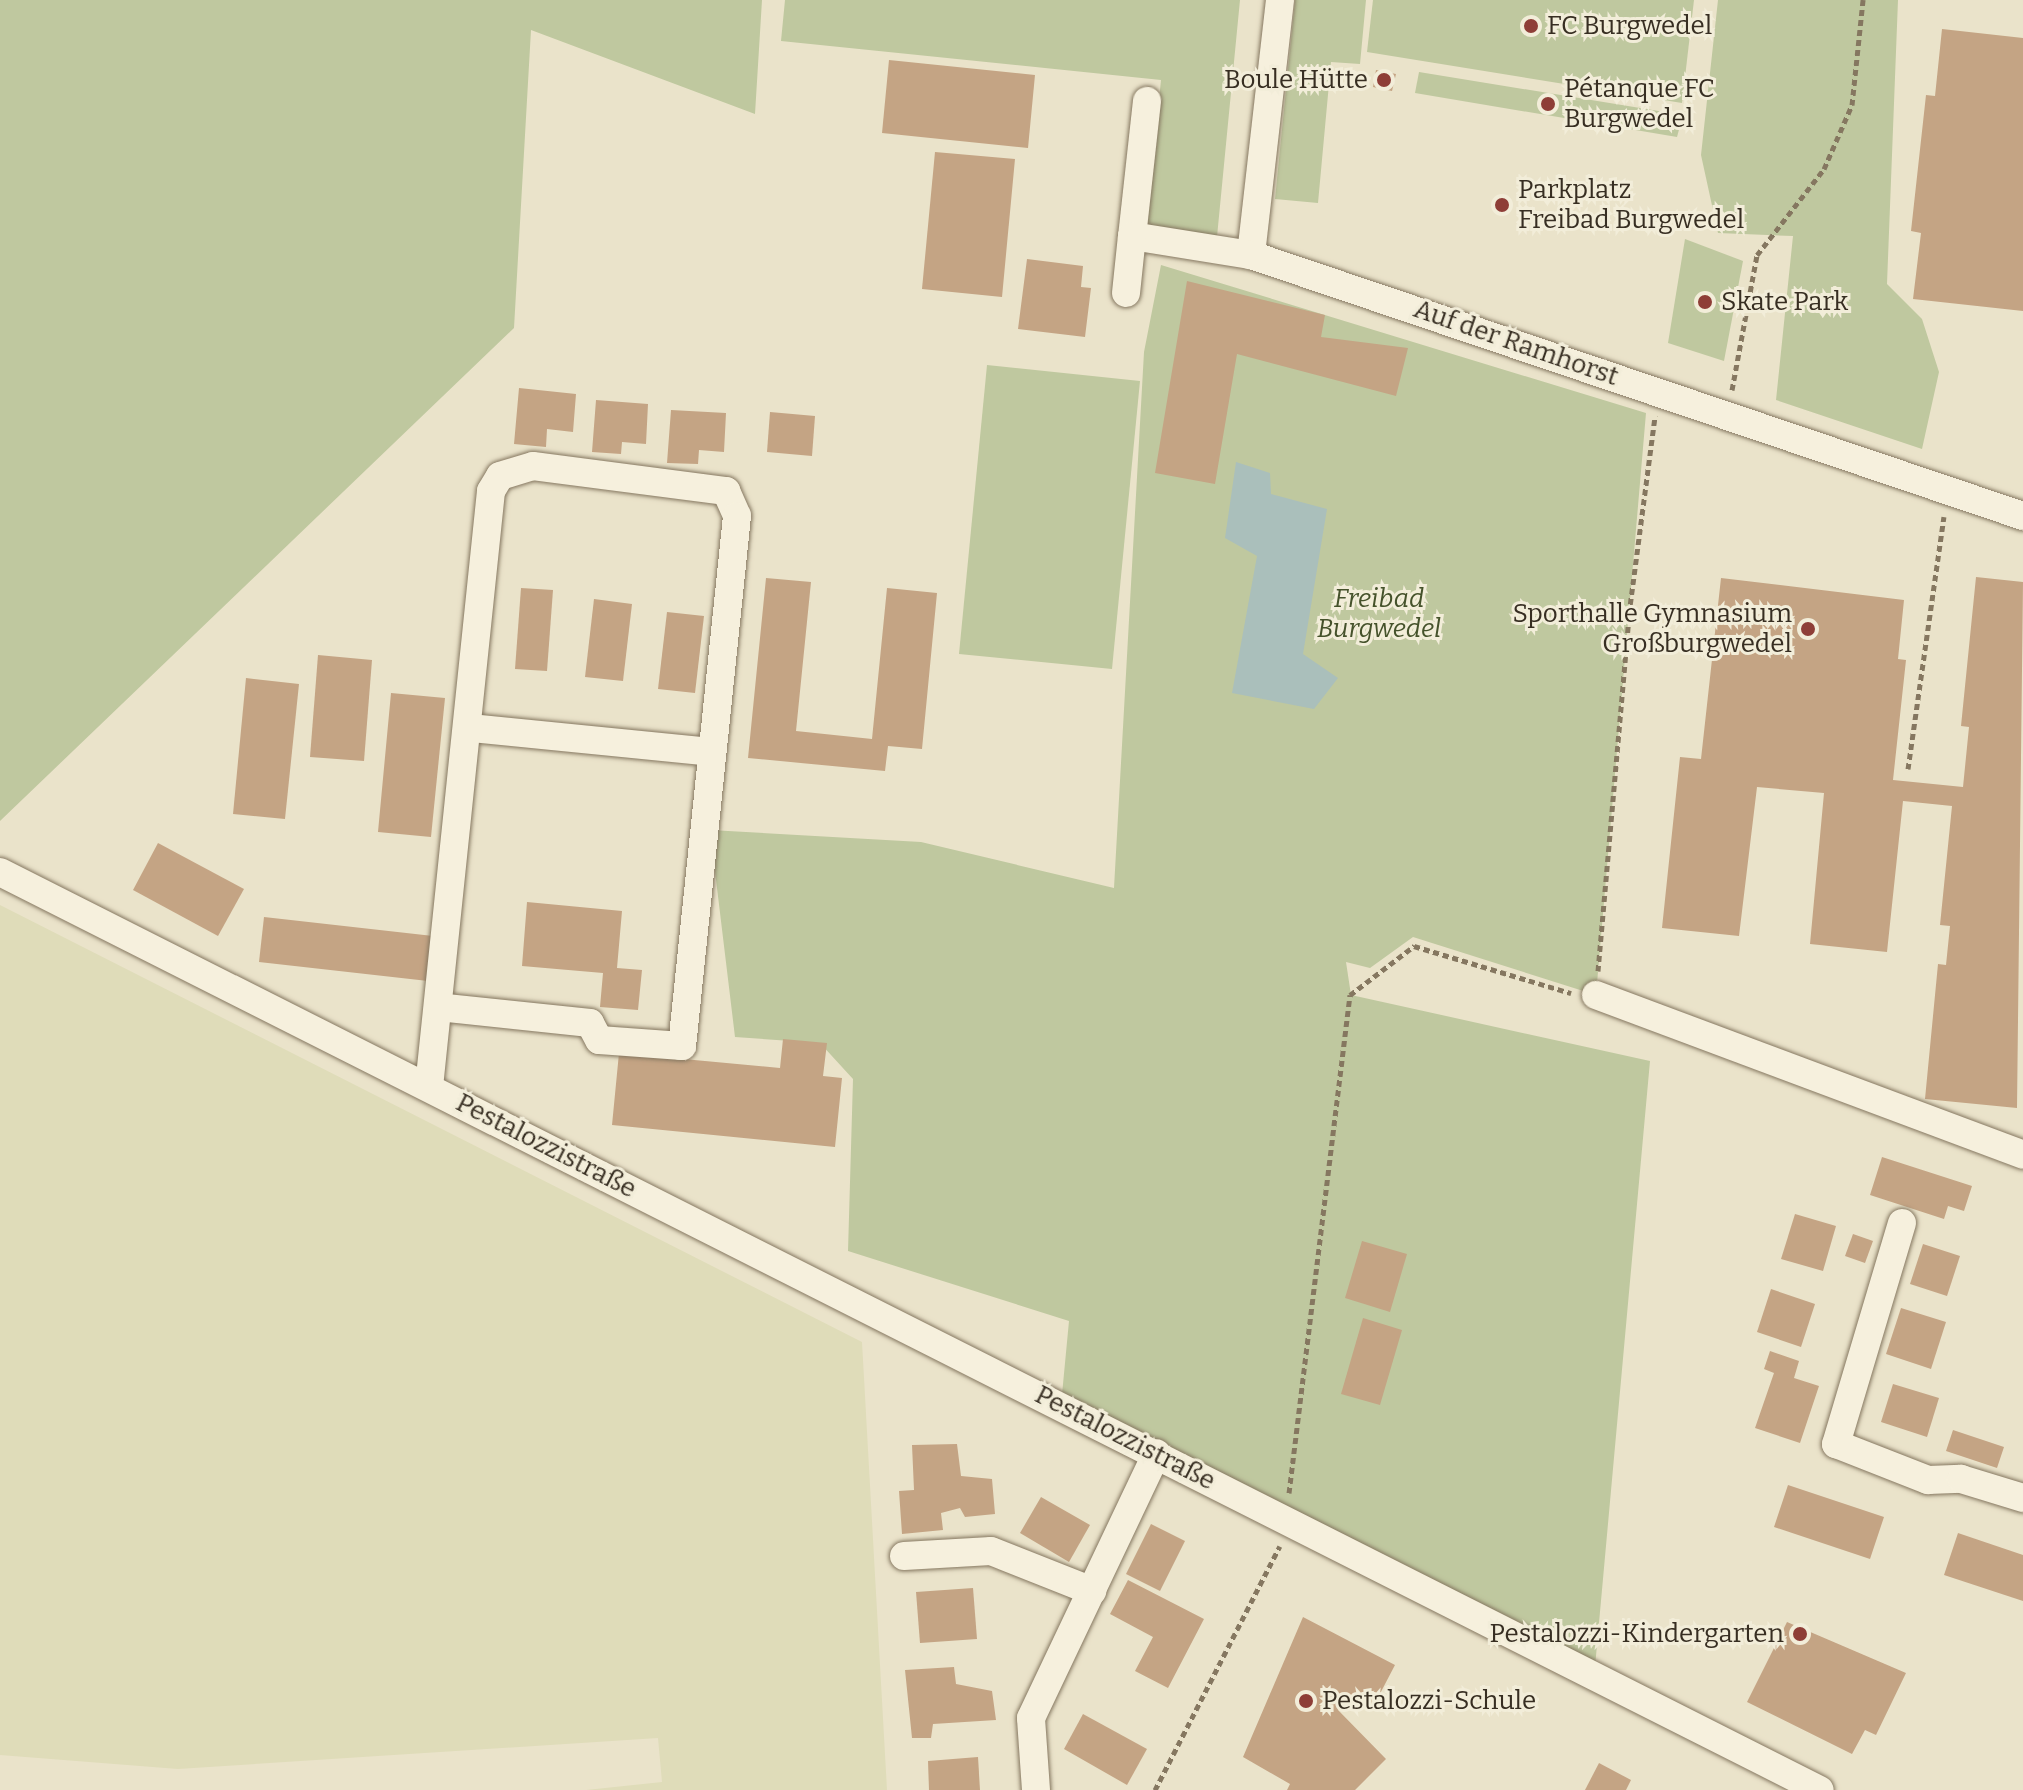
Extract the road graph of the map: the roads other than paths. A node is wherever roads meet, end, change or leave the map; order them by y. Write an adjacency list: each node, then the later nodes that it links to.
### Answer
1 (1280, 0): 4 (street)
2 (1147, 101): 3 (street)
3 (1132, 236): 4 (street, Auf der Ramhorst); 5 (street)
4 (1251, 255): 6 (street, Auf der Ramhorst)
5 (1126, 293)
6 (2023, 516)
7 (471, 728): 8 (street); 8 (street, Pestalozzistraße); 11 (street, Pestalozzistraße)
8 (712, 752): 11 (street, Pestalozzistraße)
9 (0, 872): 12 (street, Pestalozzistraße)
10 (1596, 995): 13 (street)
11 (439, 1007): 12 (street, Pestalozzistraße)
12 (429, 1087): 15 (street, Pestalozzistraße)
13 (2023, 1155)
14 (1902, 1223): 16 (street)
15 (1157, 1453): 18 (street); 20 (street, Pestalozzistraße)
16 (2020, 1489)
17 (904, 1556): 18 (street)
18 (1092, 1591): 19 (street)
19 (1036, 1790)
20 (1820, 1790)

